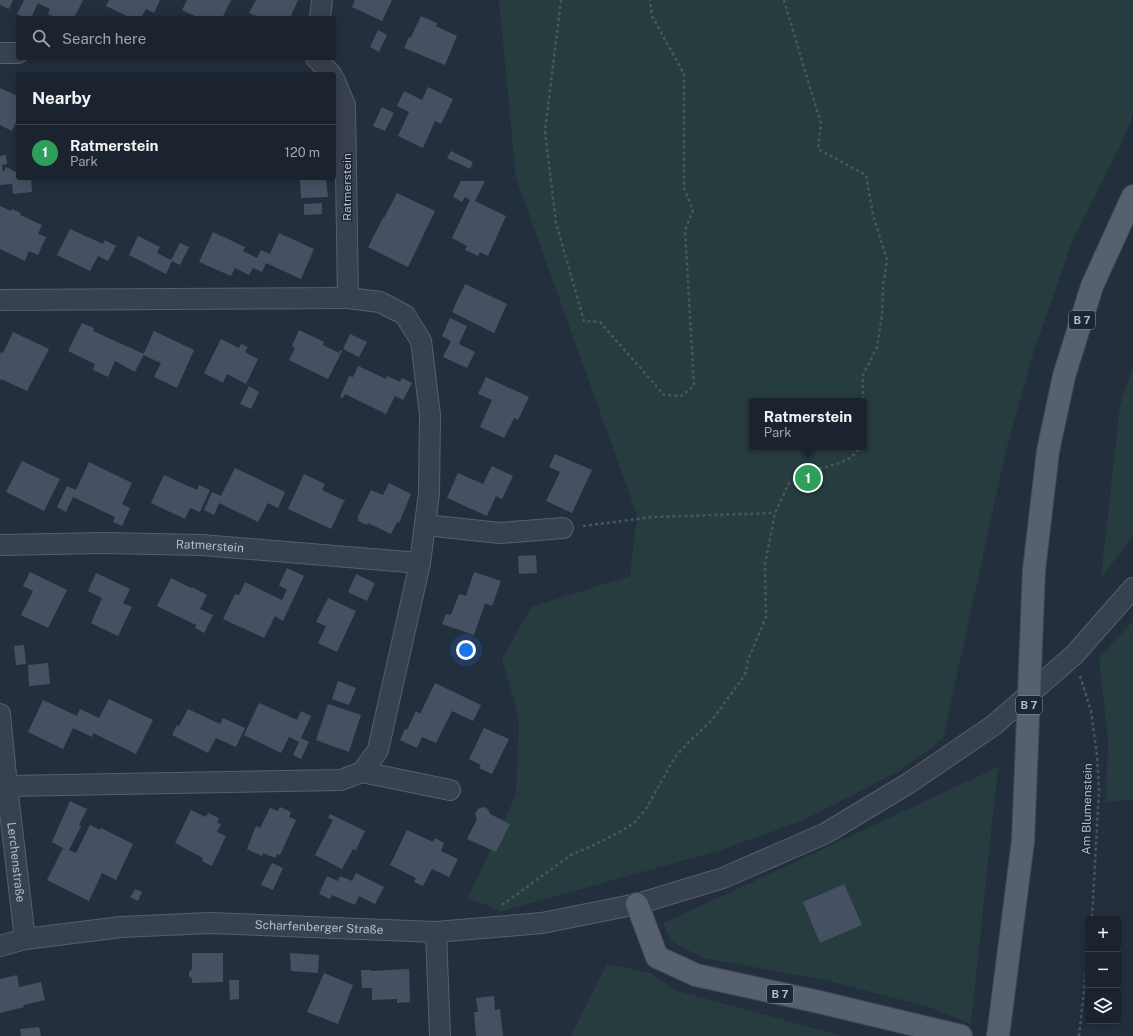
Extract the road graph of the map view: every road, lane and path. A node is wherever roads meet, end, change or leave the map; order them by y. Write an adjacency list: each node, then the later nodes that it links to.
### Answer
1 (322, 0): 5 (street)
2 (561, 0): 3 (path)
3 (650, 0)
4 (784, 0): 14 (path)
5 (320, 16)
6 (0, 53): 7 (street)
7 (16, 53)
8 (318, 60): 9 (street)
9 (329, 72)
10 (336, 84): 12 (street, Ratmerstein)
11 (1133, 196): 36 (main road, B 7, bridge)
12 (348, 298): 13 (street); 17 (street)
13 (0, 300)
14 (863, 398)
15 (858, 450): 16 (path)
16 (775, 513): 18 (path); 28 (path)
17 (425, 525): 18 (street); 20 (street)
18 (563, 528)
19 (0, 545): 20 (street, Ratmerstein)
20 (420, 563): 24 (street)
21 (1133, 588): 22 (street, Scharfenberger Straße)
22 (1074, 655): 27 (street, Scharfenberger Straße); 29 (path, Am Blumenstein)
23 (0, 714): 25 (street, Lerchenstraße)
24 (362, 772): 25 (street); 26 (street)
25 (7, 786): 31 (street, Lerchenstraße)
26 (450, 790)
27 (637, 904): 30 (street, Scharfenberger Straße); 35 (main road, B 7)
28 (499, 907)
29 (1092, 916)
30 (436, 932): 31 (street, Scharfenberger Straße); 34 (street)
31 (25, 940): 32 (street, Scharfenberger Straße)
32 (0, 946)
33 (1085, 981): 37 (path)
34 (440, 1036)
35 (961, 1036)
36 (998, 1036)
37 (1079, 1036)

